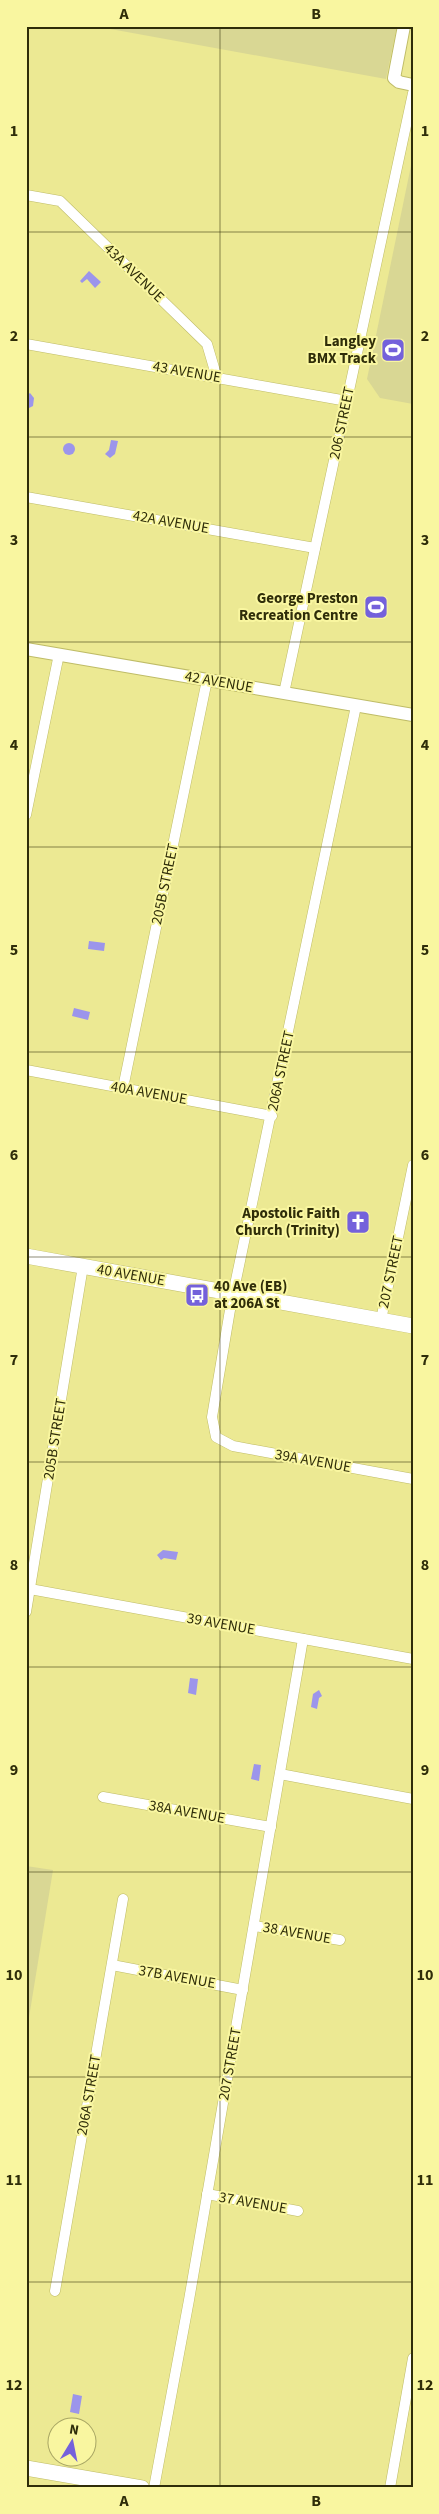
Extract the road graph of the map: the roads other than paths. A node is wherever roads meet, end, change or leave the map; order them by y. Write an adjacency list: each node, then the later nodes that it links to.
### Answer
1 (404, 26): 2 (street)
2 (413, 85)
3 (413, 93): 7 (street, 206 STREET)
4 (26, 195): 6 (street, 43A AVENUE)
5 (26, 344): 6 (street, 43 AVENUE)
6 (217, 378): 7 (street, 43 AVENUE)
7 (347, 401): 9 (street, 206 STREET)
8 (26, 497): 9 (street, 42A AVENUE)
9 (315, 548): 13 (street, 206 STREET)
10 (26, 648): 11 (street, 42 AVENUE)
11 (59, 654): 12 (street, 42 AVENUE); 16 (street)
12 (207, 680): 13 (street, 42 AVENUE); 18 (street, 205B STREET)
13 (284, 693): 14 (street, 42 AVENUE)
14 (356, 706): 15 (street, 42 AVENUE); 19 (street, 206A STREET)
15 (413, 716)
16 (26, 815)
17 (26, 1070): 18 (street, 40A AVENUE)
18 (123, 1088): 19 (street, 40A AVENUE)
19 (272, 1116): 23 (street, 206A STREET)
20 (413, 1165): 24 (street, 207 STREET)
21 (26, 1256): 22 (main road, 40 AVENUE)
22 (83, 1266): 23 (main road, 40 AVENUE); 28 (street, 205B STREET)
23 (234, 1294): 24 (main road, 40 AVENUE); 26 (street, 206A STREET)
24 (381, 1320): 25 (main road, 40 AVENUE)
25 (413, 1326)
26 (216, 1436): 27 (street, 39A AVENUE)
27 (413, 1479)
28 (30, 1589): 29 (street, 205B STREET); 30 (street, 39 AVENUE)
29 (26, 1612)
30 (303, 1639): 31 (street, 39 AVENUE); 32 (street, 207 STREET)
31 (413, 1659)
32 (280, 1774): 34 (street); 35 (street, 207 STREET)
33 (102, 1797): 35 (street, 38A AVENUE)
34 (413, 1798)
35 (271, 1827): 37 (street, 207 STREET)
36 (123, 1899): 39 (street, 206A STREET)
37 (254, 1926): 38 (street, 38 AVENUE); 40 (street, 207 STREET)
38 (340, 1940)
39 (112, 1965): 40 (street, 37B AVENUE); 43 (street, 206A STREET)
40 (243, 1990): 41 (street, 207 STREET)
41 (208, 2194): 42 (street, 37 AVENUE); 47 (street, 207 STREET)
42 (298, 2211)
43 (55, 2291)
44 (413, 2358): 48 (street)
45 (26, 2468): 46 (main road)
46 (142, 2488)
47 (154, 2488)
48 (390, 2488)

